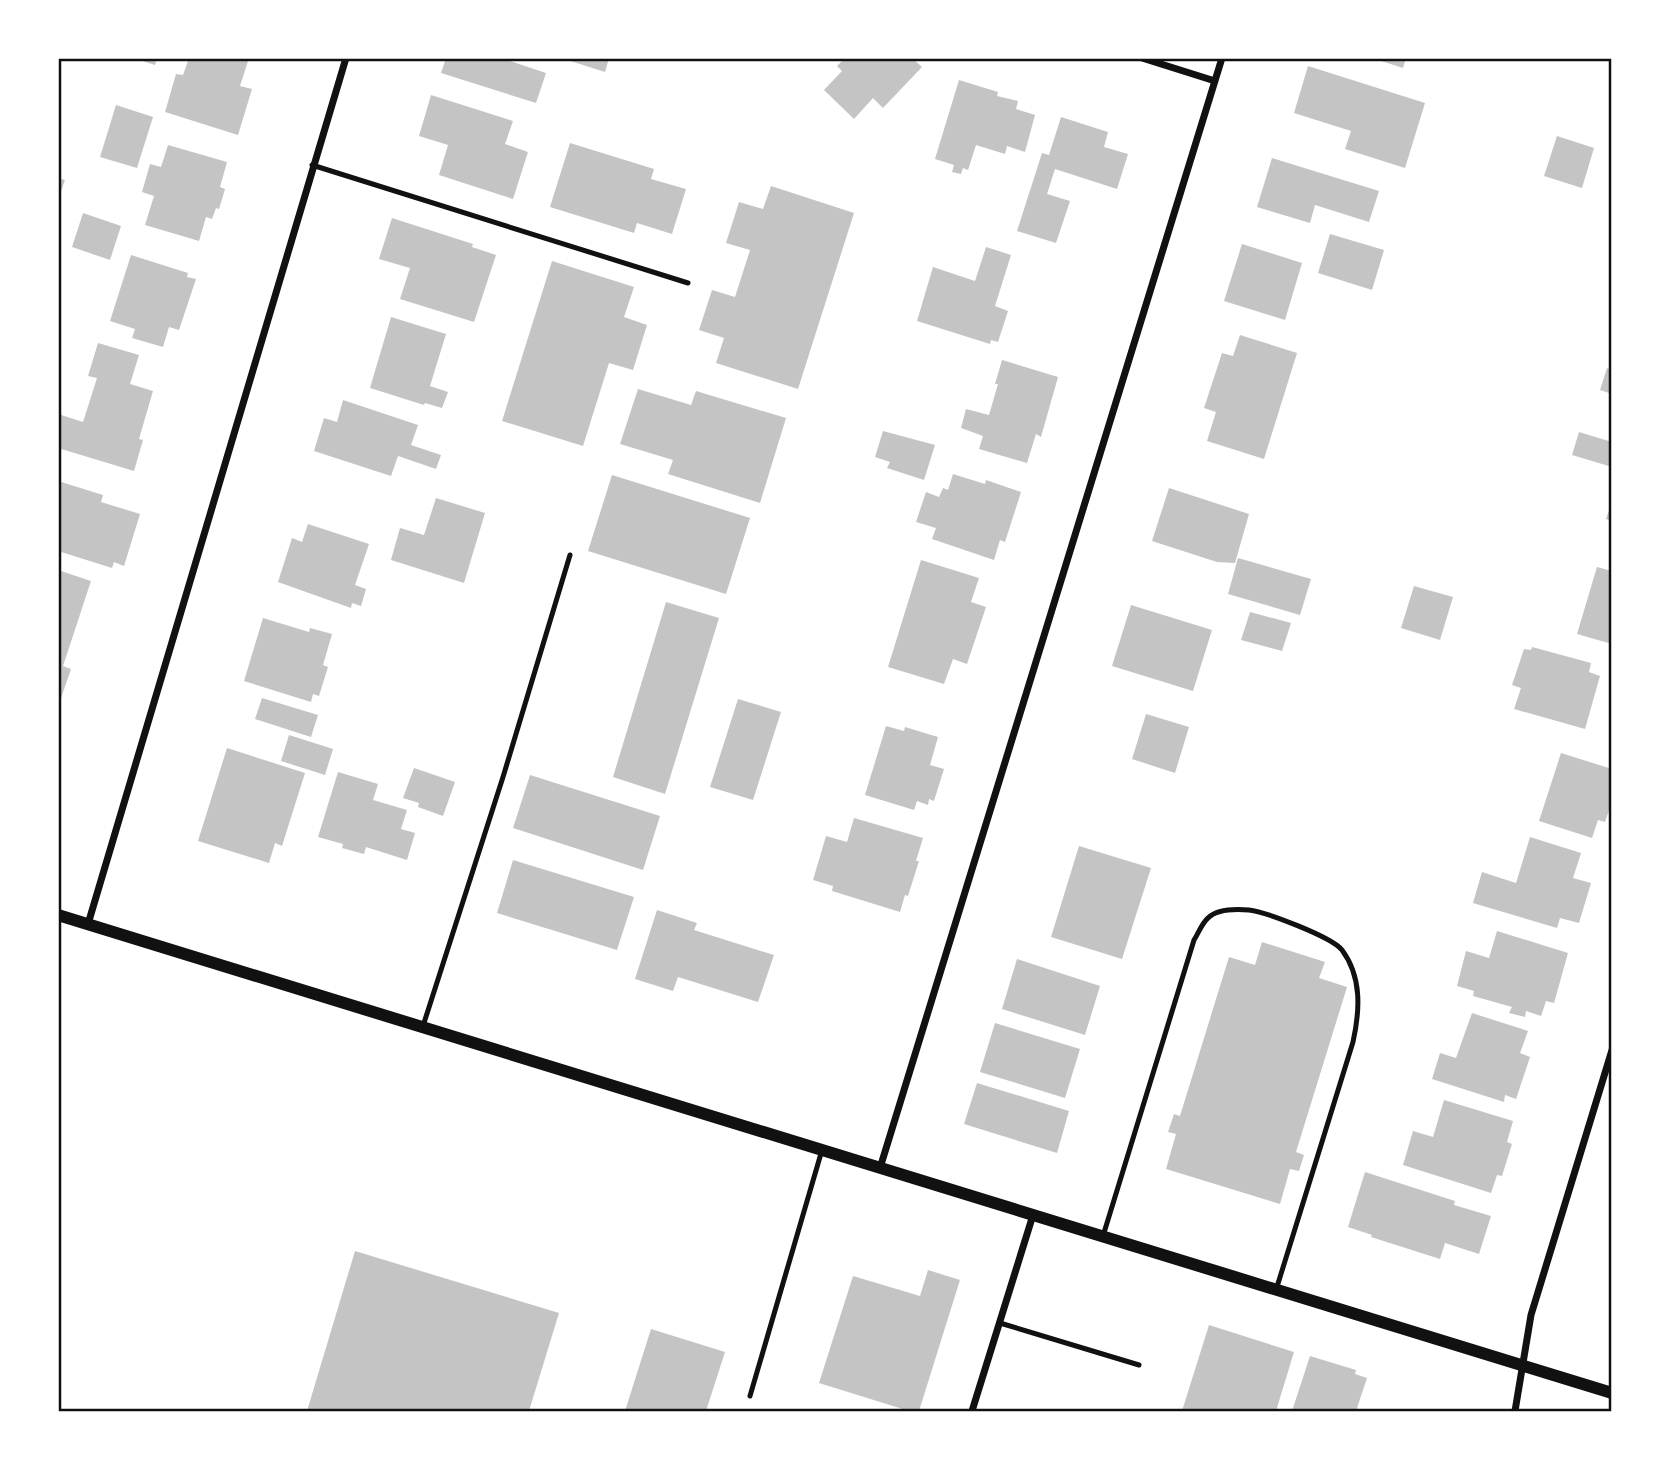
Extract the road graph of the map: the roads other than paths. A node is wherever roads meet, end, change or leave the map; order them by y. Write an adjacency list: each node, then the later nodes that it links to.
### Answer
1 (346, 58): 5 (street)
2 (1142, 58): 4 (street)
3 (1222, 58): 4 (street)
4 (1214, 81): 13 (street)
5 (312, 165): 6 (lane); 9 (street)
6 (688, 283)
7 (570, 555): 10 (lane)
8 (58, 915): 9 (street)
9 (88, 924): 10 (street)
10 (423, 1027): 12 (street)
11 (1612, 1050): 19 (street)
12 (822, 1150): 13 (street); 21 (lane)
13 (880, 1168): 14 (street)
14 (1033, 1215): 15 (street); 17 (street)
15 (1103, 1236): 16 (street); 16 (lane)
16 (1276, 1290): 19 (street)
17 (1000, 1323): 18 (lane); 22 (street)
18 (1139, 1365)
19 (1523, 1365): 20 (street); 23 (street)
20 (1612, 1393)
21 (750, 1396)
22 (972, 1411)
23 (1515, 1411)

